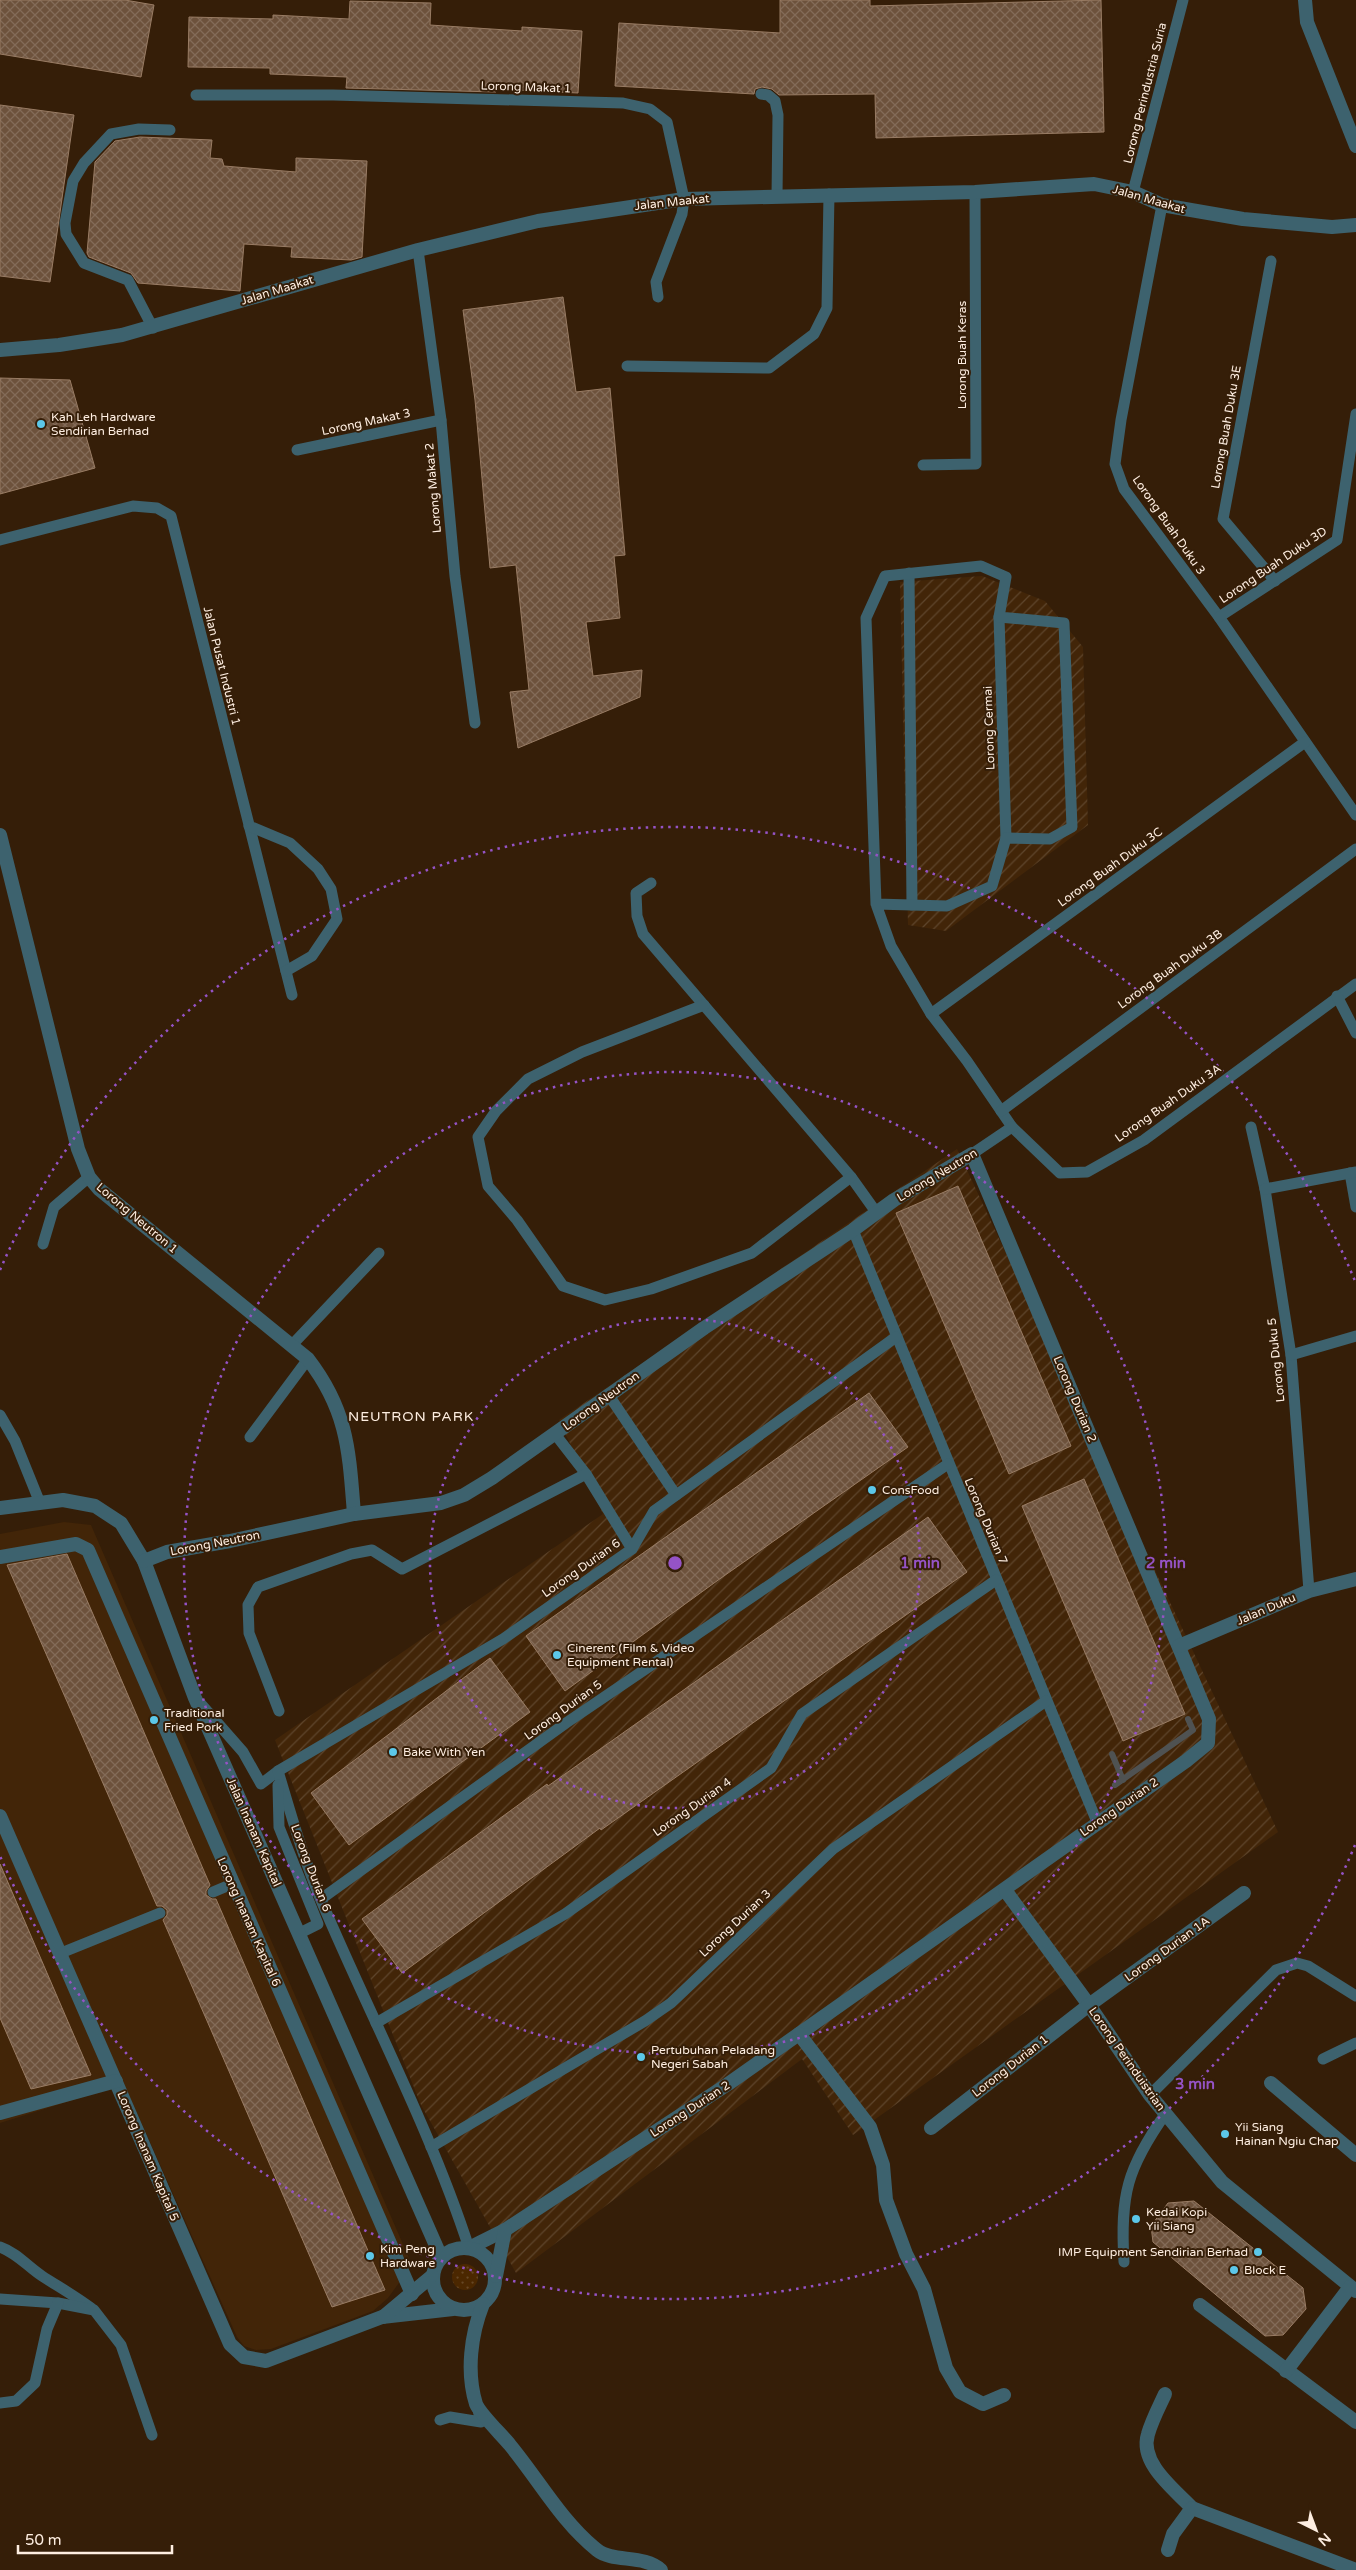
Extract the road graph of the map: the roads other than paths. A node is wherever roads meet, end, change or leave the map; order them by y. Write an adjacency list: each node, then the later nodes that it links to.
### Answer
1 (1183, 0): 8 (lane, Lorong Perindustria Suria)
2 (1305, 0): 6 (street)
3 (761, 94): 10 (lane)
4 (196, 95): 11 (lane, Lorong Makat 1)
5 (170, 130): 17 (lane)
6 (1356, 146)
7 (975, 192): 8 (street, Jalan Maakat); 9 (street, Jalan Maakat); 23 (lane, Lorong Buah Keras)
8 (1133, 192): 12 (street, Jalan Maakat)
9 (829, 194): 10 (street, Jalan Maakat); 19 (lane)
10 (777, 196): 11 (street, Jalan Maakat)
11 (684, 199): 14 (street, Jalan Maakat); 16 (lane, Lorong Makat 1)
12 (1162, 205): 13 (street, Jalan Maakat); 27 (lane, Lorong Buah Duku 3)
13 (1356, 225)
14 (418, 250): 17 (street, Jalan Maakat); 21 (lane, Lorong Makat 2)
15 (1270, 261): 26 (lane, Lorong Buah Duku 3E)
16 (658, 297)
17 (153, 328): 18 (street, Jalan Maakat)
18 (0, 350)
19 (627, 366)
20 (1356, 414): 26 (lane, Lorong Buah Duku 3D)
21 (440, 420): 22 (lane, Lorong Makat 3); 29 (lane, Lorong Makat 2)
22 (297, 450)
23 (923, 465)
24 (0, 540): 32 (lane, Jalan Pusat Industri 1)
25 (909, 573): 28 (lane, Lorong Cermai); 37 (lane, Lorong Buah Duku 3A); 38 (lane)
26 (1275, 581): 27 (lane, Lorong Buah Duku 3D)
27 (1219, 617): 30 (lane, Lorong Buah Duku 3)
28 (999, 618): 34 (lane, Lorong Cermai); 34 (lane)
29 (476, 723)
30 (1305, 742): 31 (lane, Lorong Buah Duku 3); 44 (lane, Lorong Buah Duku 3C)
31 (1356, 815)
32 (249, 826): 39 (lane, Jalan Pusat Industri 1); 39 (lane)
33 (0, 835): 51 (street, Lorong Neutron 1)
34 (1006, 838): 38 (lane, Lorong Cermai)
35 (1356, 849): 46 (lane, Lorong Buah Duku 3B)
36 (651, 882): 43 (lane)
37 (876, 904): 38 (lane, Lorong Cermai); 44 (lane, Lorong Buah Duku 3A)
38 (912, 905)
39 (286, 971): 41 (lane, Jalan Pusat Industri 1)
40 (1356, 984): 42 (lane, Lorong Buah Duku 3A)
41 (292, 995)
42 (1337, 996): 45 (lane); 47 (lane, Lorong Buah Duku 3A)
43 (704, 1005): 52 (lane); 52 (lane)
44 (931, 1014): 46 (lane, Lorong Buah Duku 3A)
45 (1356, 1033)
46 (1001, 1111): 47 (lane, Lorong Buah Duku 3A)
47 (1012, 1127): 49 (lane, Lorong Neutron)
48 (1251, 1127): 53 (lane, Lorong Duku 5)
49 (972, 1154): 55 (street, Lorong Neutron); 80 (street, Lorong Durian 2)
50 (1353, 1172): 53 (lane); 54 (lane)
51 (89, 1177): 57 (lane); 61 (street, Lorong Neutron 1)
52 (851, 1177): 55 (lane)
53 (1265, 1189): 62 (lane, Lorong Duku 5)
54 (1356, 1207)
55 (876, 1212): 56 (street, Lorong Neutron)
56 (853, 1230): 60 (lane, Lorong Durian 7); 64 (street, Lorong Neutron)
57 (43, 1244)
58 (379, 1254): 61 (lane)
59 (1356, 1336): 62 (lane)
60 (896, 1337): 68 (lane, Lorong Durian 7); 70 (lane, Lorong Durian 6)
61 (292, 1345): 63 (street, Lorong Neutron 1)
62 (1291, 1355): 79 (lane, Lorong Duku 5)
63 (308, 1359): 67 (lane); 73 (street, Lorong Neutron 1)
64 (608, 1394): 66 (street, Lorong Neutron); 70 (lane)
65 (0, 1415): 71 (lane)
66 (555, 1434): 69 (lane); 73 (street, Lorong Neutron)
67 (250, 1437)
68 (948, 1464): 78 (lane, Lorong Durian 7); 91 (lane, Lorong Durian 5)
69 (586, 1474): 74 (lane); 83 (lane)
70 (676, 1494): 74 (lane, Lorong Durian 6)
71 (40, 1503): 72 (street, Jalan Inanam Kapital); 76 (street, Jalan Inanam Kapital)
72 (0, 1508)
73 (354, 1514): 76 (street, Lorong Neutron)
74 (632, 1549): 84 (lane, Lorong Durian 6)
75 (0, 1557): 87 (street, Lorong Inanam Kapital 6)
76 (144, 1561): 81 (street, Jalan Inanam Kapital)
77 (1356, 1578): 79 (street, Jalan Duku)
78 (996, 1580): 82 (lane, Lorong Durian 7); 97 (lane, Lorong Durian 4)
79 (1309, 1591): 80 (street, Jalan Duku)
80 (1179, 1646): 86 (street, Lorong Durian 2)
81 (196, 1698): 84 (lane, Lorong Durian 6); 93 (street, Jalan Inanam Kapital)
82 (1046, 1701): 86 (lane, Lorong Durian 7); 107 (lane, Lorong Durian 3)
83 (279, 1712)
84 (278, 1770): 91 (lane); 93 (lane, Lorong Durian 6)
85 (0, 1816): 94 (street, Lorong Inanam Kapital 5)
86 (1097, 1822): 88 (street, Lorong Durian 2)
87 (232, 1884): 89 (lane); 117 (street, Lorong Inanam Kapital 6)
88 (1005, 1890): 96 (street, Lorong Perinduistrian); 98 (street, Lorong Durian 2)
89 (213, 1892)
90 (1244, 1893): 96 (street, Lorong Durian 1A)
91 (321, 1899): 97 (lane)
92 (160, 1913): 94 (lane)
93 (298, 1934): 112 (street, Jalan Inanam Kapital)
94 (62, 1954): 101 (street, Lorong Inanam Kapital 5)
95 (1356, 1996): 103 (lane)
96 (1089, 2005): 103 (street, Lorong Perinduistrian); 106 (street, Lorong Durian 1)
97 (376, 2023): 107 (lane)
98 (800, 2034): 109 (street, Lorong Durian 2); 127 (street)
99 (1356, 2043): 100 (lane)
100 (1323, 2059)
101 (116, 2081): 104 (street); 124 (street, Lorong Inanam Kapital 5)
102 (1271, 2083): 108 (street)
103 (1150, 2094): 105 (street, Lorong Perinduistrian)
104 (0, 2113)
105 (1166, 2113): 113 (lane); 116 (street, Lorong Perinduistrian)
106 (931, 2128)
107 (431, 2147): 111 (lane)
108 (1356, 2155)
109 (505, 2230): 111 (street, Lorong Durian 2); 115 (street)
110 (0, 2247): 123 (lane)
111 (469, 2248): 112 (street); 115 (street)
112 (442, 2257): 114 (street)
113 (1124, 2262)
114 (432, 2276): 117 (street, Lorong Inanam Kapital 5); 122 (street)
115 (494, 2286): 120 (street)
116 (1353, 2289): 125 (street)
117 (412, 2294): 124 (street, Lorong Inanam Kapital 5)
118 (0, 2299): 119 (lane)
119 (58, 2303): 123 (lane); 128 (lane)
120 (483, 2304): 122 (street); 129 (street)
121 (1200, 2305): 125 (street)
122 (453, 2309): 124 (street, Lorong Inanam Kapital 5)
123 (94, 2310): 132 (lane)
124 (382, 2317)
125 (1286, 2370): 131 (street)
126 (1165, 2394): 133 (street)
127 (1004, 2395)
128 (0, 2403)
129 (477, 2406): 130 (lane); 135 (street)
130 (440, 2420)
131 (1356, 2422)
132 (152, 2435)
133 (1192, 2508): 134 (street); 136 (street)
134 (1168, 2550)
135 (661, 2570)
136 (1356, 2570)

